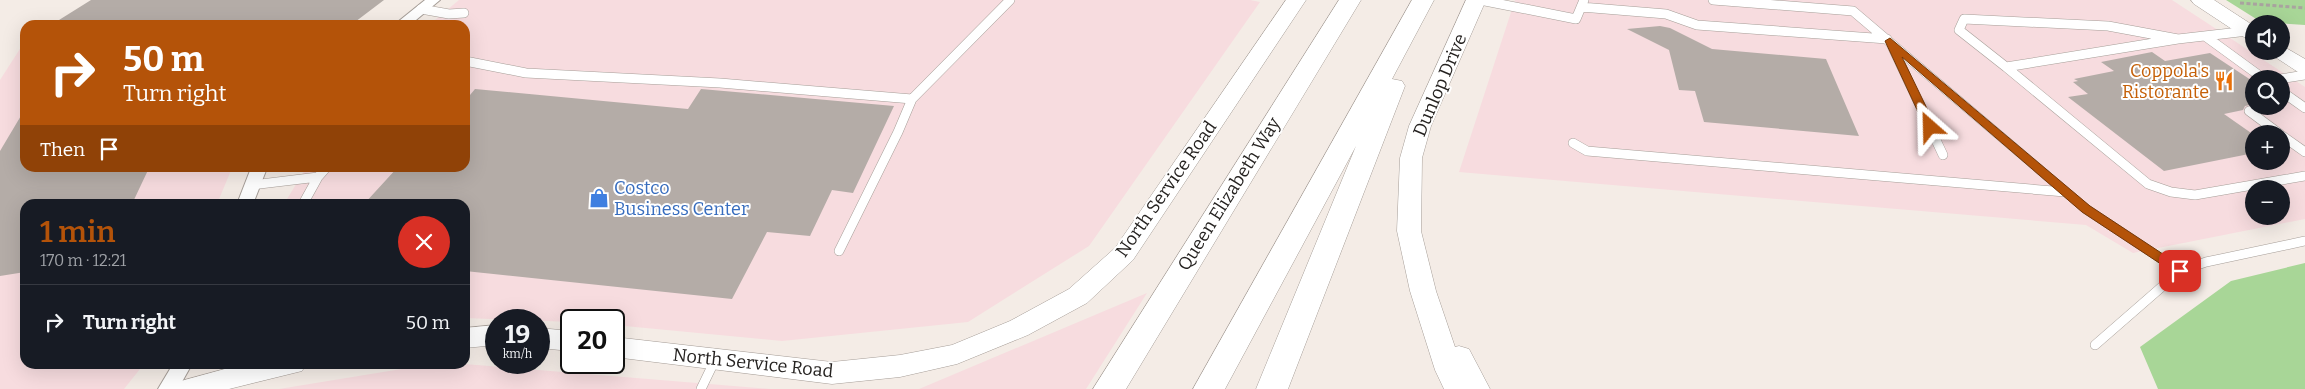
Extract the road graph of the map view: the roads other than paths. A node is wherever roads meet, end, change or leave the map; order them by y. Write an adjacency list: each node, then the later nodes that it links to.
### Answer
1 (433, 0): 11 (street)
2 (1010, 0): 27 (lane)
3 (1296, 0): 52 (street, North Service Road)
4 (1350, 0): 47 (highway, Queen Elizabeth Way)
5 (1423, 0): 60 (highway)
6 (1427, 0): 61 (highway)
7 (1478, 0): 10 (lane); 46 (street, Dunlop Drive)
8 (1713, 0): 18 (lane)
9 (2201, 0): 14 (street)
10 (1582, 4): 18 (lane)
11 (421, 9): 12 (lane); 13 (street)
12 (464, 13)
13 (407, 20)
14 (2245, 29)
15 (2245, 33): 16 (lane)
16 (2205, 36): 17 (lane); 23 (lane)
17 (2178, 39): 21 (lane); 21 (lane)
18 (1888, 40): 34 (lane); 40 (lane)
19 (2290, 58): 22 (street)
20 (470, 62): 27 (lane)
21 (2006, 67): 38 (lane)
22 (2305, 68)
23 (2252, 70)
24 (2305, 75): 25 (lane)
25 (2290, 77)
26 (2290, 97): 28 (lane)
27 (912, 99): 44 (lane)
28 (2301, 105)
29 (2255, 115): 30 (lane)
30 (2268, 125)
31 (2290, 141): 33 (lane)
32 (1573, 143): 40 (lane)
33 (2305, 152)
34 (1943, 155)
35 (257, 172): 39 (street)
36 (322, 172): 37 (lane)
37 (318, 176): 39 (lane); 42 (lane)
38 (2305, 176)
39 (252, 185): 41 (street)
40 (2065, 192): 45 (lane)
41 (247, 199)
42 (306, 199)
43 (2305, 241): 45 (lane)
44 (839, 252)
45 (2180, 271): 50 (lane)
46 (1423, 291): 62 (street, Dunlop Drive); 63 (street, Dunlop Drive)
47 (1161, 303): 58 (highway); 59 (highway, Queen Elizabeth Way)
48 (485, 336): 49 (street)
49 (470, 338)
50 (2095, 345)
51 (625, 348): 52 (street, North Service Road)
52 (715, 360): 57 (lane)
53 (180, 369): 55 (street)
54 (262, 369): 56 (street)
55 (168, 389)
56 (191, 389)
57 (701, 389)
58 (1096, 389)
59 (1109, 389)
60 (1210, 389)
61 (1272, 389)
62 (1458, 389)
63 (1476, 389)

